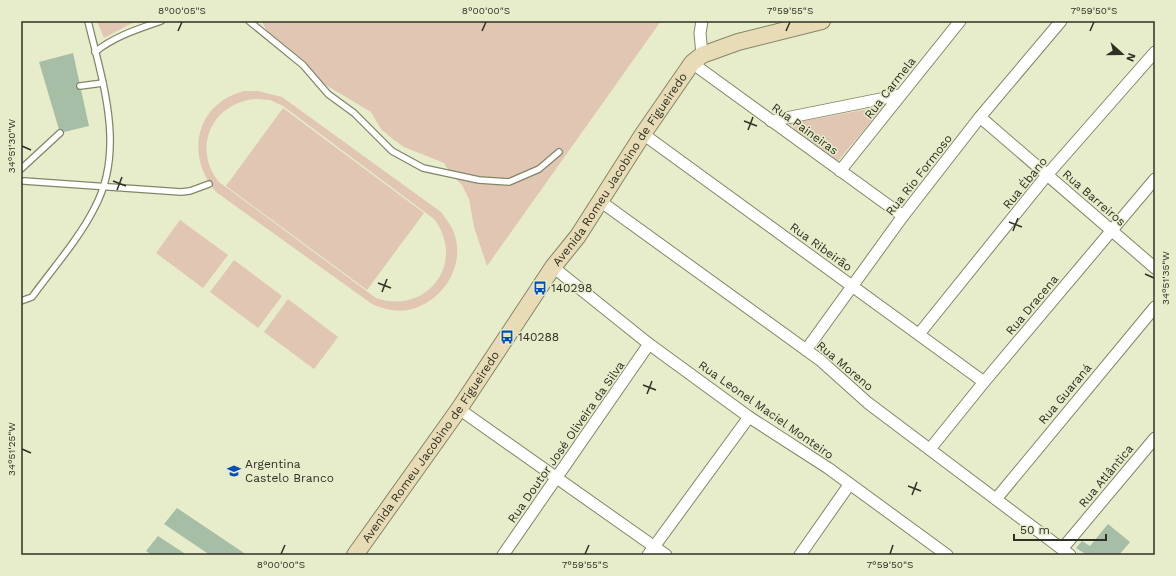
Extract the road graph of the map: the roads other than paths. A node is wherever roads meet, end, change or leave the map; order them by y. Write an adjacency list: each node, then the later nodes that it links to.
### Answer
1 (88, 21): 8 (lane)
2 (161, 21): 8 (lane)
3 (249, 21): 18 (lane)
4 (702, 21): 10 (street)
5 (822, 21): 10 (street)
6 (960, 21): 13 (street, Rua Carmela)
7 (1061, 21): 14 (street, Rua Rio Formoso)
8 (95, 52): 11 (lane)
9 (1155, 52): 21 (street, Rua Ébano)
10 (697, 59): 15 (street, Rua Paineiras); 17 (street, Avenida Romeu Jacobino de Figueiredo)
11 (103, 83): 12 (lane); 25 (lane)
12 (80, 86)
13 (900, 95): 15 (street); 20 (street, Rua Carmela)
14 (980, 117): 21 (street, Rua Barreiros); 27 (street, Rua Rio Formoso)
15 (771, 120): 20 (street, Rua Paineiras)
16 (60, 133): 19 (lane)
17 (643, 134): 26 (street, Avenida Romeu Jacobino de Figueiredo); 31 (street, Rua Ribeirão)
18 (560, 152)
19 (21, 169)
20 (840, 171): 27 (street, Rua Paineiras)
21 (1047, 175): 28 (street, Rua Barreiros); 34 (street, Rua Ébano)
22 (1155, 179): 28 (street, Rua Dracena)
23 (24, 180): 25 (lane)
24 (209, 184): 25 (lane)
25 (103, 186): 32 (lane)
26 (600, 201): 29 (street, Avenida Romeu Jacobino de Figueiredo); 36 (street, Rua Moreno)
27 (904, 216): 31 (street, Rua Rio Formoso)
28 (1112, 231): 30 (street, Rua Barreiros); 37 (street, Rua Dracena)
29 (553, 267): 35 (street, Rua Leonel Maciel Monteiro); 38 (street, Avenida Romeu Jacobino de Figueiredo)
30 (1155, 268)
31 (852, 286): 34 (street, Rua Ribeirão); 36 (street, Rua Rio Formoso)
32 (21, 301)
33 (1155, 307): 44 (street, Rua Guaraná)
34 (919, 334): 37 (street, Rua Ribeirão)
35 (649, 344): 39 (street, Rua Leonel Maciel Monteiro); 42 (street, Rua Doutor José Oliveira da Silva)
36 (806, 350): 41 (street, Rua Moreno)
37 (984, 382): 41 (street, Rua Dracena)
38 (459, 409): 42 (street); 47 (street, Avenida Romeu Jacobino de Figueiredo)
39 (749, 417): 43 (street, Rua Leonel Maciel Monteiro); 45 (street)
40 (1155, 438): 46 (street, Rua Atlântica)
41 (930, 449): 44 (street, Rua Moreno)
42 (557, 478): 45 (street); 48 (street, Rua Doutor José Oliveira da Silva)
43 (849, 485): 50 (street); 51 (street, Rua Leonel Maciel Monteiro)
44 (996, 499): 46 (street, Rua Moreno)
45 (651, 550): 49 (street)
46 (1066, 552)
47 (361, 553)
48 (503, 555)
49 (666, 555)
50 (800, 555)
51 (947, 555)

